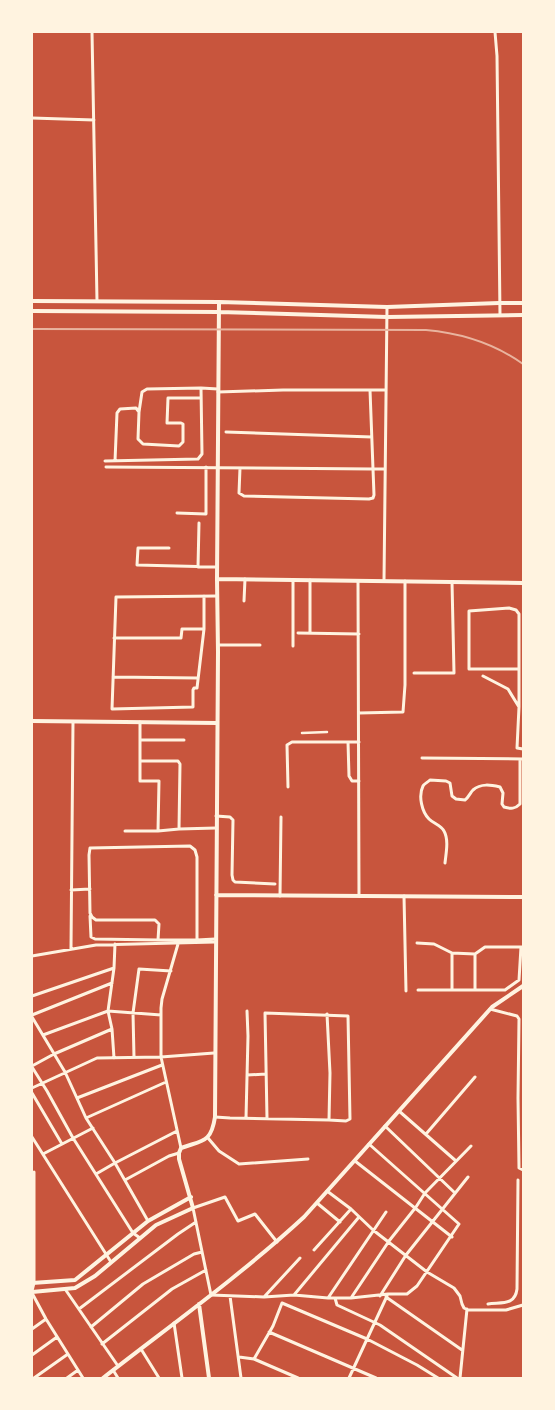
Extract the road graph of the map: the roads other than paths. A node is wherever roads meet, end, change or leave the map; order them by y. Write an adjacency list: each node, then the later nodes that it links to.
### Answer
1 (92, 32): 4 (street)
2 (494, 32): 8 (street)
3 (32, 118): 4 (street)
4 (94, 120): 6 (street)
5 (32, 301): 6 (street)
6 (97, 301): 7 (street)
7 (219, 302): 10 (street); 12 (street)
8 (499, 303): 9 (street); 10 (street); 13 (street)
9 (523, 303)
10 (387, 307): 15 (street)
11 (32, 311): 12 (street)
12 (219, 312): 15 (street); 17 (street)
13 (500, 315): 14 (street); 15 (street)
14 (523, 315)
15 (387, 317): 19 (street)
16 (201, 388): 17 (street); 20 (street); 21 (street)
17 (218, 390): 18 (street); 27 (street)
18 (370, 390): 19 (street); 23 (street)
19 (386, 390): 31 (street)
20 (201, 398): 21 (street); 25 (street)
21 (139, 412): 25 (street)
22 (226, 432): 23 (street)
23 (372, 437): 30 (street)
24 (105, 461): 25 (street)
25 (115, 461)
26 (106, 467): 28 (street)
27 (218, 467): 28 (street); 29 (street); 36 (street)
28 (206, 468): 32 (street)
29 (240, 468): 30 (street); 30 (street)
30 (372, 469): 31 (street)
31 (385, 469): 43 (street)
32 (176, 513)
33 (199, 523): 35 (street)
34 (170, 548): 35 (street)
35 (198, 567): 36 (street)
36 (217, 567): 37 (street)
37 (217, 579): 38 (street); 47 (street)
38 (245, 579): 39 (street); 48 (street)
39 (293, 580): 40 (street); 56 (street)
40 (310, 580): 41 (street); 51 (street)
41 (358, 581): 43 (street); 52 (street)
42 (405, 581): 43 (street); 44 (street); 63 (street)
43 (384, 582)
44 (452, 582): 45 (street); 58 (street)
45 (523, 584)
46 (204, 596): 47 (street); 49 (street); 53 (street)
47 (217, 596): 54 (street)
48 (244, 601)
49 (204, 629): 53 (street); 61 (street)
50 (298, 633): 51 (street)
51 (310, 633): 52 (street)
52 (359, 634): 63 (street)
53 (114, 638): 60 (street)
54 (218, 645): 55 (street); 67 (street)
55 (260, 645)
56 (293, 646)
57 (519, 669): 57 (street); 62 (street)
58 (414, 673)
59 (483, 676): 62 (street)
60 (113, 677): 61 (street); 61 (street)
61 (197, 678)
62 (519, 707): 74 (street)
63 (359, 713): 73 (street)
64 (32, 721): 65 (street)
65 (73, 722): 66 (street); 89 (street)
66 (140, 722): 67 (street); 70 (street)
67 (217, 724): 80 (street)
68 (327, 732): 69 (street)
69 (302, 733)
70 (140, 740): 71 (street); 77 (street)
71 (184, 740)
72 (348, 742): 73 (street); 78 (street); 79 (street)
73 (359, 742): 78 (street)
74 (523, 749)
75 (422, 758): 76 (street)
76 (521, 759): 86 (street)
77 (140, 761): 83 (street); 85 (street)
78 (359, 781): 92 (street)
79 (288, 787)
80 (216, 816): 82 (street); 87 (street)
81 (281, 817): 91 (street)
82 (216, 828): 83 (street); 90 (street)
83 (179, 829): 85 (street)
84 (126, 831): 85 (street)
85 (158, 831)
86 (445, 863)
87 (275, 884)
88 (90, 889): 89 (street); 95 (street); 97 (street)
89 (72, 890): 103 (street)
90 (216, 895): 91 (street); 98 (street)
91 (280, 896): 92 (street)
92 (359, 896): 93 (street)
93 (404, 896): 94 (street); 114 (street)
94 (523, 896)
95 (90, 913): 96 (street); 96 (street)
96 (158, 940): 97 (street)
97 (197, 940): 98 (street)
98 (215, 941): 101 (street); 125 (street)
99 (417, 943): 104 (street)
100 (114, 944): 101 (street); 103 (street); 107 (street)
101 (178, 944): 108 (street)
102 (522, 947): 105 (street); 113 (street)
103 (71, 948): 106 (street)
104 (452, 954): 105 (street); 112 (street)
105 (475, 954): 113 (street)
106 (32, 956)
107 (114, 968): 109 (street); 115 (street)
108 (171, 971): 119 (street); 121 (street)
109 (112, 983): 117 (street); 122 (street)
110 (523, 986): 116 (street)
111 (418, 990): 112 (street)
112 (452, 990): 113 (street)
113 (475, 990)
114 (406, 991)
115 (32, 996)
116 (490, 1009): 141 (street); 164 (street)
117 (108, 1011): 119 (street); 123 (street); 124 (street)
118 (247, 1011): 134 (street)
119 (133, 1013): 121 (street); 127 (street)
120 (327, 1014): 133 (street); 146 (street); 146 (street)
121 (161, 1015): 128 (street)
122 (32, 1016): 124 (street)
123 (112, 1029): 126 (street); 129 (street)
124 (43, 1035): 126 (street)
125 (214, 1053): 128 (street); 142 (street)
126 (54, 1054): 131 (street); 132 (street)
127 (134, 1057): 128 (street); 129 (street)
128 (161, 1057): 130 (street)
129 (114, 1058): 132 (street)
130 (162, 1064): 136 (street); 140 (street)
131 (32, 1067): 137 (street)
132 (65, 1072): 137 (street); 140 (street)
133 (266, 1074): 134 (street); 145 (street)
134 (247, 1075): 144 (street)
135 (475, 1077): 150 (street)
136 (166, 1082): 143 (street); 149 (street)
137 (42, 1084): 138 (street); 152 (street)
138 (32, 1088)
139 (32, 1093): 154 (street)
140 (77, 1098): 143 (street)
141 (399, 1111): 147 (street); 150 (street)
142 (215, 1117): 144 (street); 153 (street)
143 (86, 1118): 148 (street)
144 (246, 1118): 145 (street)
145 (267, 1118): 146 (street)
146 (329, 1120)
147 (385, 1126): 155 (street); 167 (street)
148 (93, 1128): 152 (street); 163 (street)
149 (177, 1131): 157 (street); 163 (street)
150 (426, 1134): 162 (street)
151 (32, 1137): 159 (street)
152 (73, 1138): 154 (street); 166 (street)
153 (208, 1138): 157 (street); 160 (street)
154 (62, 1144): 159 (street)
155 (369, 1144): 161 (street); 172 (street)
156 (471, 1146): 162 (street)
157 (181, 1148): 158 (street)
158 (179, 1153): 169 (street); 174 (street)
159 (43, 1154): 194 (street)
160 (308, 1159)
161 (355, 1160): 171 (street); 176 (street)
162 (456, 1161): 167 (street)
163 (115, 1163): 166 (street); 169 (street)
164 (523, 1170)
165 (34, 1172): 203 (street)
166 (96, 1174): 187 (street)
167 (440, 1177): 172 (street); 173 (street)
168 (468, 1177): 173 (street)
169 (125, 1180): 182 (street)
170 (518, 1180): 199 (street)
171 (327, 1191): 175 (street); 178 (street)
172 (425, 1193): 176 (street); 179 (street)
173 (455, 1193): 179 (street)
174 (191, 1198): 177 (street); 182 (street)
175 (317, 1203): 185 (street); 191 (street)
176 (416, 1207): 183 (street); 190 (street)
177 (193, 1208): 184 (street); 189 (street); 191 (street)
178 (350, 1209): 181 (street); 185 (street)
179 (442, 1210): 183 (street); 188 (street)
180 (386, 1212): 186 (street)
181 (359, 1217): 186 (street); 208 (street)
182 (148, 1221): 187 (street)
183 (432, 1221): 188 (street); 195 (street)
184 (196, 1222): 193 (street); 221 (street)
185 (340, 1222): 192 (street)
186 (373, 1230): 190 (street); 214 (street)
187 (133, 1233): 189 (street); 194 (street)
188 (452, 1237): 201 (street)
189 (140, 1238): 197 (street)
190 (389, 1241): 195 (street); 216 (street)
191 (277, 1242): 207 (street)
192 (314, 1250)
193 (202, 1252): 200 (street); 226 (street)
194 (106, 1255): 197 (street); 202 (street)
195 (406, 1255): 201 (street); 211 (street)
196 (300, 1258): 213 (street)
197 (111, 1262): 204 (street)
198 (523, 1264): 199 (street)
199 (517, 1265): 219 (street)
200 (206, 1270): 207 (street); 231 (street)
201 (427, 1272): 212 (street); 222 (street)
202 (75, 1280): 203 (street); 204 (street)
203 (33, 1283): 206 (street)
204 (76, 1288): 205 (street)
205 (65, 1289): 206 (street); 221 (street)
206 (32, 1292): 223 (street)
207 (211, 1295): 209 (street); 218 (street)
208 (294, 1295): 210 (street); 214 (street)
209 (230, 1296): 213 (street); 236 (street)
210 (283, 1296): 213 (street); 217 (street)
211 (380, 1296): 212 (street); 216 (street)
212 (387, 1296): 225 (street); 233 (street)
213 (264, 1297)
214 (328, 1298): 215 (street)
215 (335, 1298): 216 (street); 225 (street)
216 (352, 1298)
217 (282, 1303): 228 (street); 230 (street)
218 (199, 1304): 224 (street); 249 (street)
219 (488, 1304)
220 (523, 1305): 222 (street)
221 (79, 1309): 226 (street)
222 (467, 1309): 233 (street)
223 (46, 1319): 227 (street); 229 (street)
224 (174, 1323): 232 (street); 248 (street)
225 (374, 1323): 230 (street); 255 (street)
226 (91, 1327): 231 (street)
227 (32, 1329)
228 (269, 1332): 237 (street); 239 (street)
229 (57, 1337): 234 (street); 235 (street)
230 (367, 1339): 239 (street); 254 (street)
231 (102, 1344): 238 (street)
232 (141, 1349): 238 (street); 247 (street)
233 (462, 1350): 255 (street)
234 (68, 1354): 240 (street); 242 (street)
235 (32, 1355)
236 (238, 1357): 237 (street); 250 (street)
237 (254, 1359): 251 (street)
238 (118, 1366): 241 (street)
239 (353, 1369): 252 (street); 253 (street)
240 (78, 1370): 243 (street); 244 (street)
241 (113, 1370): 245 (street); 246 (street)
242 (34, 1378)
243 (67, 1378)
244 (83, 1378)
245 (103, 1378)
246 (118, 1378)
247 (159, 1378)
248 (182, 1378)
249 (209, 1378)
250 (241, 1378)
251 (298, 1378)
252 (349, 1378)
253 (376, 1378)
254 (438, 1378)
255 (458, 1378)

